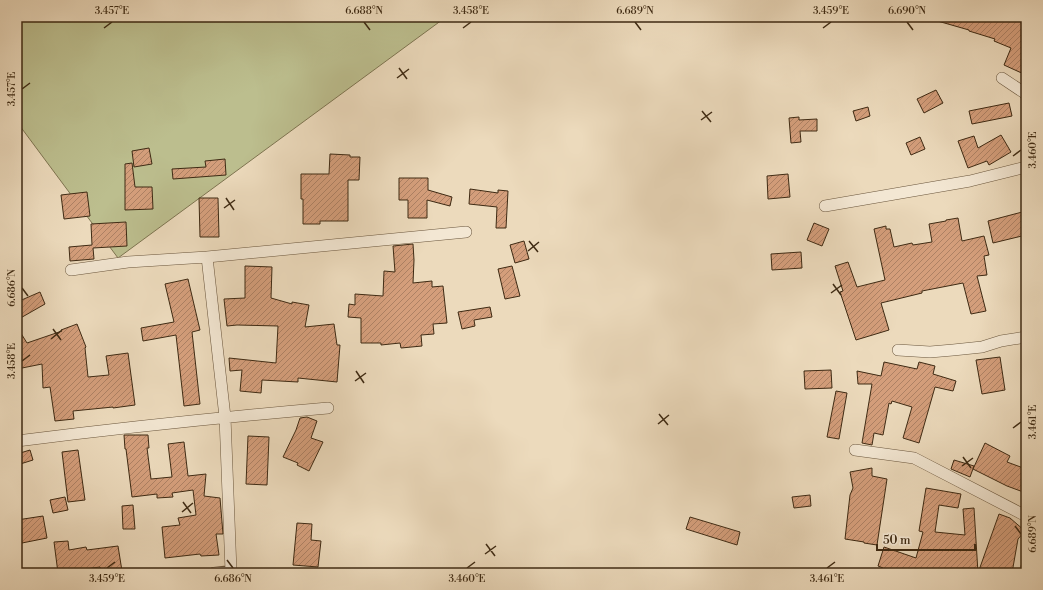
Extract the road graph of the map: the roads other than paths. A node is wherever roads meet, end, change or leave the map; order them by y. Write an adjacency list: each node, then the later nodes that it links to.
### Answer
1 (1002, 78): 2 (street)
2 (1026, 94)
3 (1026, 167): 4 (street)
4 (825, 206)
5 (466, 232): 6 (street)
6 (207, 257): 7 (street); 11 (street)
7 (71, 270)
8 (1026, 337): 9 (street)
9 (898, 350)
10 (328, 408): 11 (street)
11 (225, 417): 12 (street); 16 (street)
12 (17, 441)
13 (855, 450): 14 (street)
14 (1026, 516)
15 (1026, 568): 17 (street)
16 (221, 572)
17 (1025, 573)

